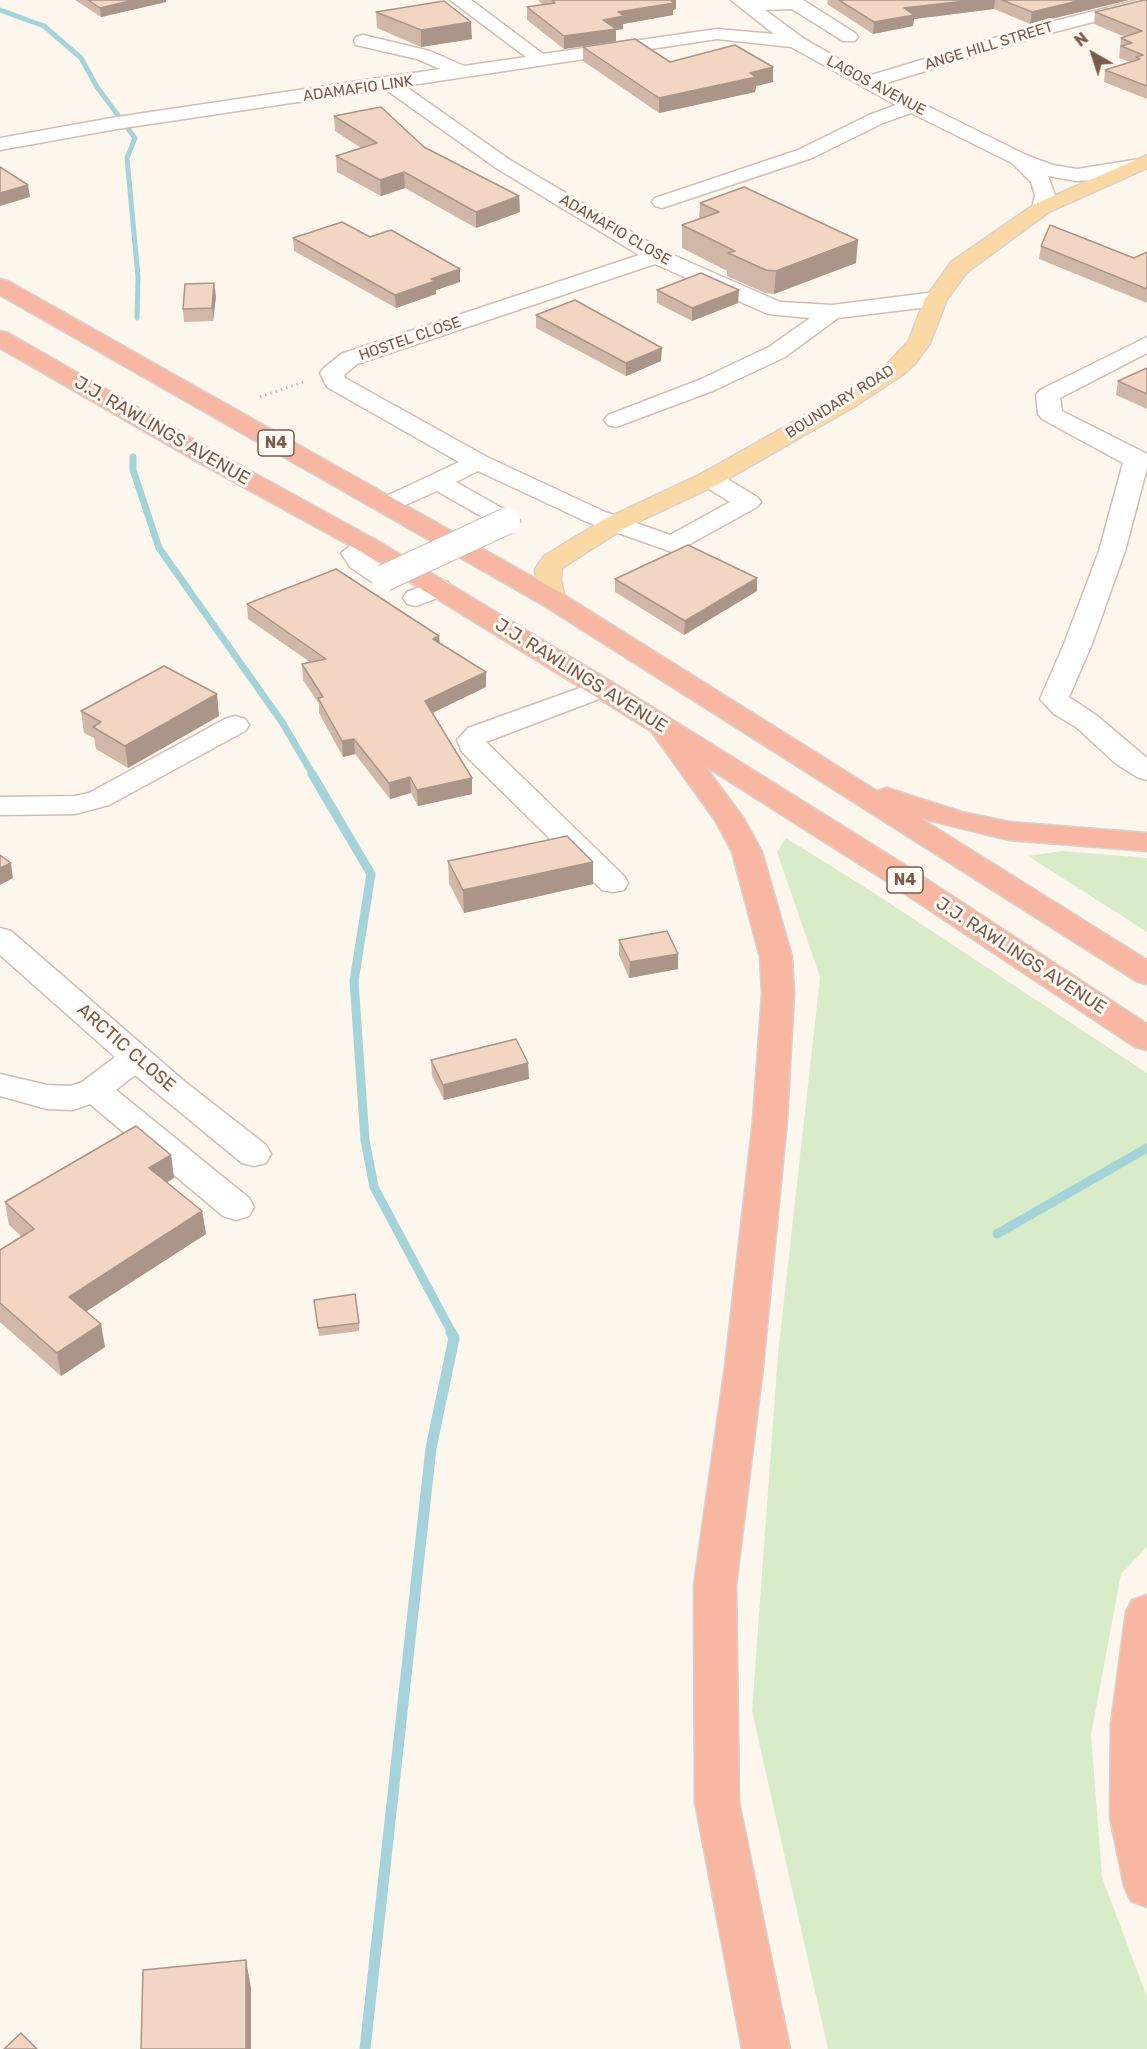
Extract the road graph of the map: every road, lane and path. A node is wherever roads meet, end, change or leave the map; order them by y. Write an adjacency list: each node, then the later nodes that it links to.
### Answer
1 (459, 0): 8 (street)
2 (744, 3): 4 (street); 5 (street); 7 (street, LAGOS AVENUE)
3 (1147, 3): 10 (street, ANGE HILL STREET)
4 (717, 34): 7 (street, ADAMAFIO LINK); 9 (street, ADAMAFIO LINK)
5 (849, 37)
6 (363, 41): 9 (street)
7 (796, 42): 10 (street, LAGOS AVENUE)
8 (534, 54)
9 (464, 73): 11 (street, ADAMAFIO LINK)
10 (866, 83): 12 (street, LAGOS AVENUE)
11 (390, 84): 13 (street, ADAMAFIO LINK); 18 (street, ADAMAFIO CLOSE)
12 (913, 106): 14 (street, LAGOS AVENUE); 16 (street)
13 (0, 144)
14 (1019, 159): 15 (street, LAGOS AVENUE); 17 (street, LAGOS AVENUE)
15 (1141, 163): 17 (main road, BOUNDARY ROAD)
16 (662, 202)
17 (1042, 207): 20 (main road, BOUNDARY ROAD)
18 (656, 256): 21 (street, ADAMAFIO CLOSE); 24 (street, HOSTEL CLOSE)
19 (0, 286): 31 (highway, N4)
20 (936, 299): 21 (street, ADAMAFIO CLOSE); 29 (main road, BOUNDARY ROAD)
21 (832, 312): 26 (street)
22 (0, 338): 33 (highway, J.J. RAWLINGS AVENUE / N4)
23 (1147, 344): 27 (street)
24 (332, 373): 25 (path); 28 (street)
25 (260, 396)
26 (616, 420)
27 (1141, 461): 38 (street)
28 (478, 462): 30 (street); 32 (street)
29 (710, 479): 32 (main road, BOUNDARY ROAD); 32 (street)
30 (437, 482): 31 (street); 33 (street, bridge)
31 (387, 505): 34 (highway, N4)
32 (614, 524): 34 (main road, BOUNDARY ROAD)
33 (367, 545): 35 (highway, J.J. RAWLINGS AVENUE / N4)
34 (552, 599): 39 (highway, N4)
35 (603, 688): 37 (highway, J.J. RAWLINGS AVENUE / N4); 42 (street)
36 (236, 724): 40 (street)
37 (661, 725): 45 (highway, J.J. RAWLINGS AVENUE / N4); 53 (highway)
38 (1147, 771)
39 (844, 784): 41 (highway); 44 (highway, N4)
40 (0, 806)
41 (1147, 842)
42 (613, 883)
43 (0, 938): 46 (street, ARCTIC CLOSE)
44 (1147, 974)
45 (1147, 1039)
46 (137, 1057): 48 (street); 49 (street, ARCTIC CLOSE)
47 (0, 1085): 48 (street)
48 (94, 1090): 50 (street)
49 (254, 1154)
50 (236, 1207)
51 (1147, 1612): 52 (highway)
52 (1147, 1886)
53 (766, 2049)

